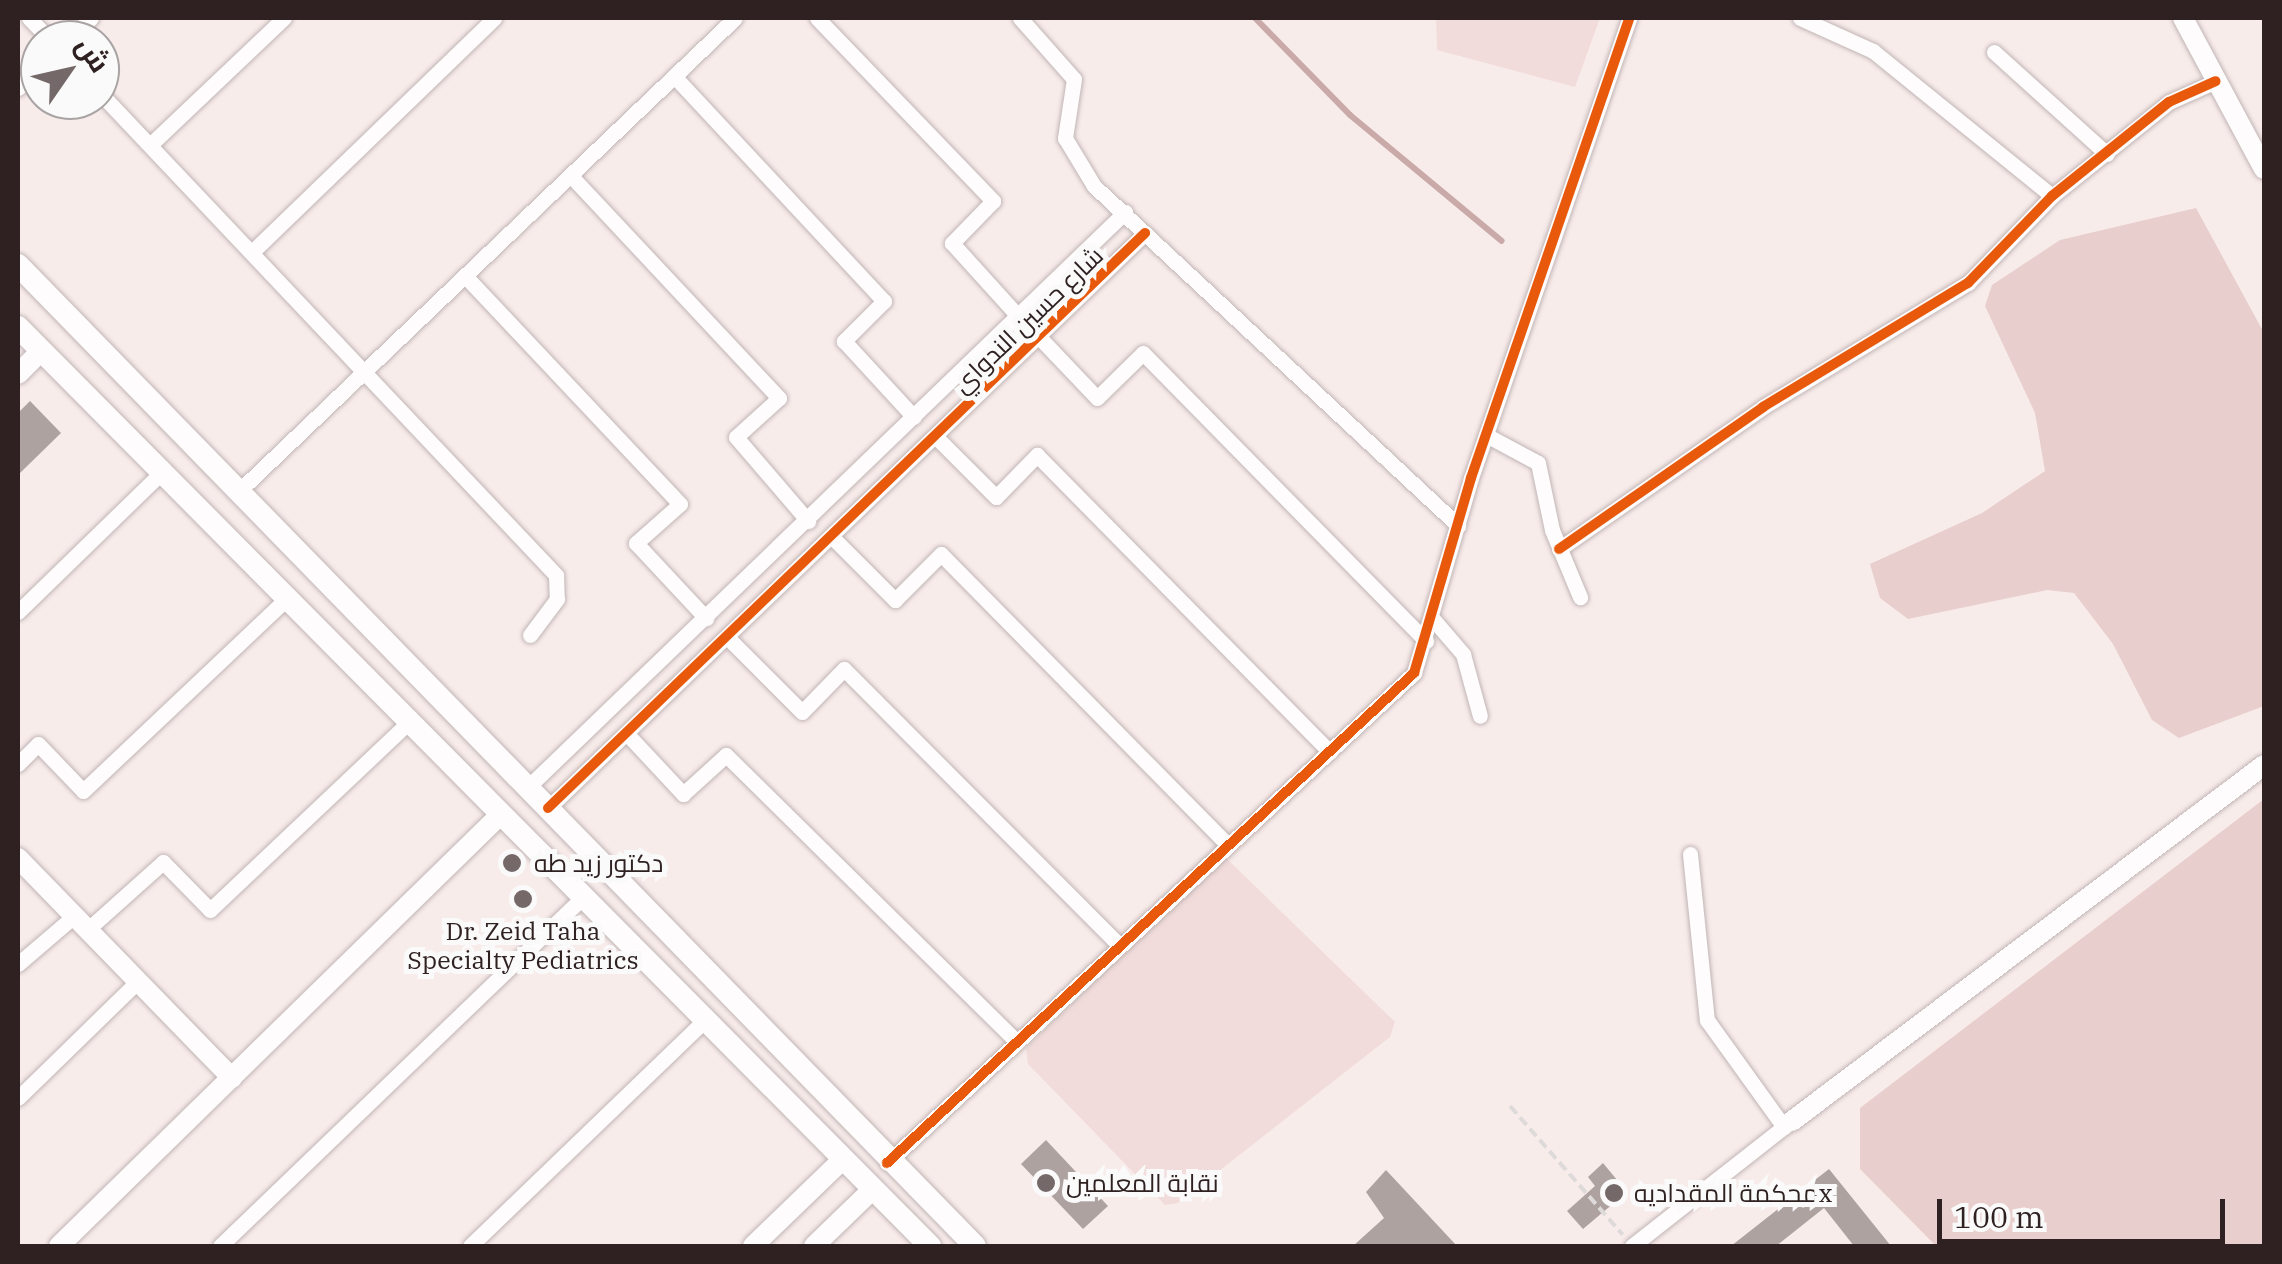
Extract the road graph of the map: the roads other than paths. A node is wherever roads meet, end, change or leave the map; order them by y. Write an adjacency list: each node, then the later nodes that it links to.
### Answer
1 (284, 18): 13 (street)
2 (494, 18): 20 (street)
3 (735, 18): 10 (street)
4 (817, 18): 23 (street)
5 (1020, 18): 18 (street)
6 (1629, 18): 30 (street)
7 (1800, 18): 17 (street)
8 (2183, 18): 11 (street)
9 (1994, 52): 14 (street)
10 (674, 76): 16 (street); 29 (street)
11 (2216, 80): 14 (street); 15 (street)
12 (120, 113): 13 (street)
13 (150, 145): 20 (street)
14 (2107, 154): 17 (street)
15 (2264, 168)
16 (572, 177): 22 (street); 34 (street)
17 (2052, 196): 37 (street)
18 (1125, 212): 19 (street); 23 (street, شارع حسين الندواي)
19 (1145, 233): 25 (street, شارع حسين الندواي); 35 (street)
20 (252, 252): 27 (street)
21 (18, 265): 33 (main road)
22 (468, 279): 27 (street); 41 (street)
23 (1018, 316): 29 (street, شارع حسين الندواي)
24 (18, 327): 26 (main road)
25 (1039, 337): 31 (street, شارع حسين الندواي); 45 (street)
26 (41, 351): 28 (street); 32 (main road)
27 (365, 372): 33 (street); 43 (street)
28 (18, 374)
29 (914, 417): 34 (street, شارع حسين الندواي)
30 (1486, 434): 35 (street); 37 (street)
31 (936, 437): 36 (street, شارع حسين الندواي); 49 (street)
32 (162, 472): 39 (main road); 40 (street)
33 (240, 492): 52 (main road)
34 (808, 521): 41 (street, شارع حسين الندواي)
35 (1458, 526): 42 (street)
36 (833, 538): 44 (street, شارع حسين الندواي); 55 (street)
37 (1559, 549): 38 (street)
38 (1580, 597)
39 (286, 598): 47 (main road); 50 (street)
40 (18, 612)
41 (706, 618): 52 (street, شارع حسين الندواي)
42 (1432, 618): 45 (street); 46 (street)
43 (530, 634)
44 (729, 639): 48 (street, شارع حسين الندواي); 60 (street)
45 (1426, 641): 49 (street)
46 (1480, 716)
47 (409, 722): 54 (main road); 59 (street)
48 (628, 735): 53 (street, شارع حسين الندواي); 64 (street)
49 (1330, 752): 55 (street)
50 (18, 764)
51 (2264, 765): 67 (street)
52 (528, 787): 53 (main road)
53 (548, 808): 69 (main road)
54 (501, 814): 58 (main road); 65 (street)
55 (1226, 843): 60 (street)
56 (1690, 854): 67 (street)
57 (18, 858): 59 (street)
58 (582, 898): 63 (main road); 72 (street)
59 (80, 923): 61 (street); 62 (street)
60 (1118, 944): 64 (street)
61 (18, 964)
62 (137, 982): 65 (street); 66 (street)
63 (702, 1023): 68 (main road); 73 (street)
64 (1016, 1042): 69 (street)
65 (232, 1078): 71 (street)
66 (18, 1098)
67 (1788, 1124): 78 (street)
68 (840, 1162): 70 (main road); 74 (street)
69 (887, 1162): 77 (main road)
70 (870, 1192): 75 (street); 76 (main road)
71 (60, 1246)
72 (220, 1246)
73 (470, 1246)
74 (753, 1246)
75 (814, 1246)
76 (930, 1246)
77 (974, 1246)
78 (1633, 1246)

